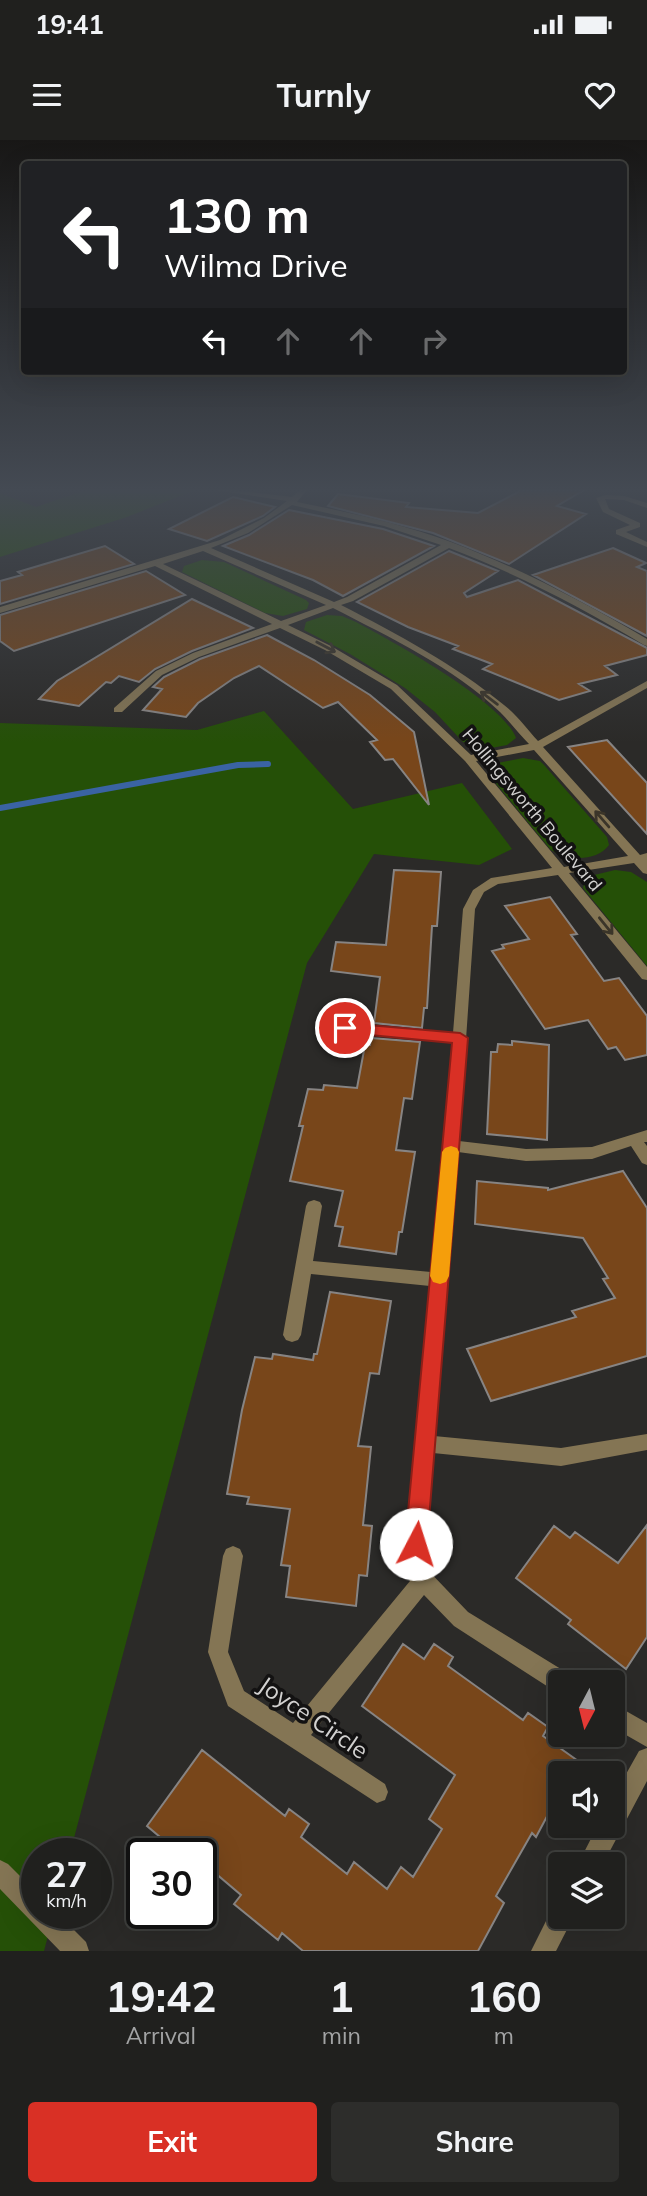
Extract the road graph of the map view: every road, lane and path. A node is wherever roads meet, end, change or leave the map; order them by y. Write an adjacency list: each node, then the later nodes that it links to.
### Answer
1 (117, 575): 7 (street)
2 (178, 575): 8 (street, Hollingsworth Boulevard)
3 (264, 575): 6 (street)
4 (391, 575): 6 (street)
5 (525, 575): 9 (street)
6 (334, 605): 8 (street); 12 (street, one-way to 6)
7 (0, 610)
8 (283, 626): 11 (street); 13 (street, Hollingsworth Boulevard, one-way to 13)
9 (647, 643)
10 (647, 684): 12 (street)
11 (118, 710)
12 (537, 746): 13 (street); 14 (street, one-way to 12)
13 (469, 759): 15 (street, Hollingsworth Boulevard)
14 (642, 858): 15 (street); 16 (street)
15 (559, 869): 17 (street, Hollingsworth Boulevard, one-way to 17); 19 (street)
16 (647, 870)
17 (647, 976)
18 (345, 1028): 19 (street)
19 (460, 1038): 21 (street)
20 (641, 1138): 21 (street); 22 (street)
21 (451, 1146): 25 (street)
22 (647, 1159)
23 (314, 1206): 24 (street)
24 (304, 1267): 25 (street); 26 (street)
25 (439, 1280): 28 (street)
26 (292, 1335)
27 (647, 1442): 28 (street)
28 (425, 1444): 30 (street)
29 (233, 1556): 34 (street, Joyce Circle)
30 (424, 1580): 31 (street); 34 (street)
31 (548, 1674)
32 (625, 1722): 33 (street)
33 (647, 1736)
34 (295, 1737): 36 (street, Joyce Circle)
35 (647, 1759): 37 (street)
36 (377, 1792)
37 (625, 1800)
38 (0, 1872): 39 (street)
39 (21, 1894)
40 (56, 1929): 42 (street)
41 (555, 1929): 43 (street)
42 (77, 1951)
43 (543, 1951)

